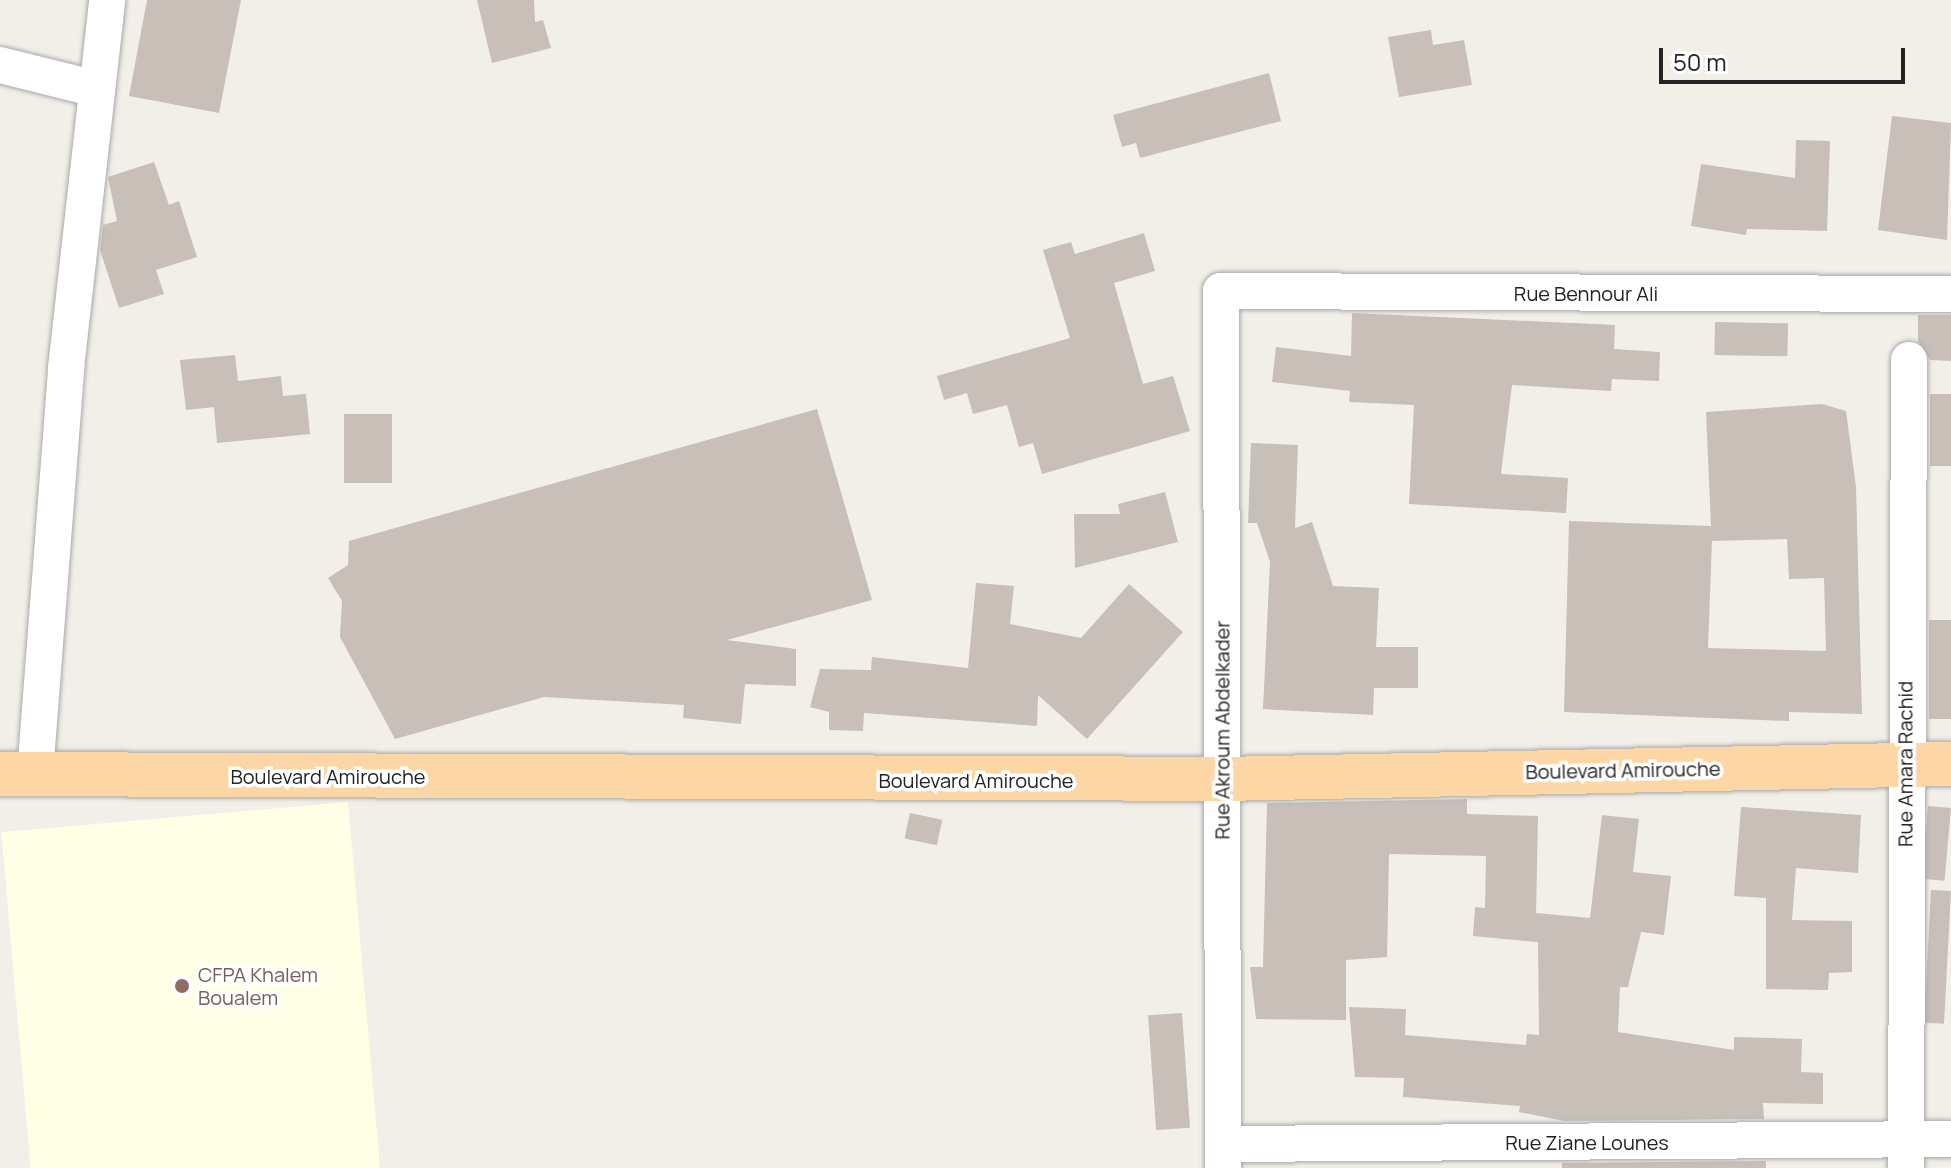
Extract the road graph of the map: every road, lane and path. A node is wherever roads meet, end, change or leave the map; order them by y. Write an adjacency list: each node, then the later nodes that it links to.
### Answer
1 (107, 0): 3 (street)
2 (0, 65): 3 (street)
3 (96, 89): 9 (street)
4 (1221, 291): 5 (street, Rue Bennour Ali); 10 (street, Rue Akroum Abdelkader)
5 (1951, 294)
6 (1909, 360): 7 (street, Rue Amara Rachid)
7 (1905, 764): 8 (main road, Boulevard Amirouche); 10 (main road, Boulevard Amirouche); 12 (street, Rue Amara Rachid)
8 (1951, 764)
9 (17, 774): 10 (main road, Boulevard Amirouche)
10 (1222, 779): 13 (street, Rue Akroum Abdelkader)
11 (1951, 1139): 12 (street, Rue Ziane Lounes)
12 (1906, 1154): 13 (street, Rue Ziane Lounes)
13 (1223, 1156)

